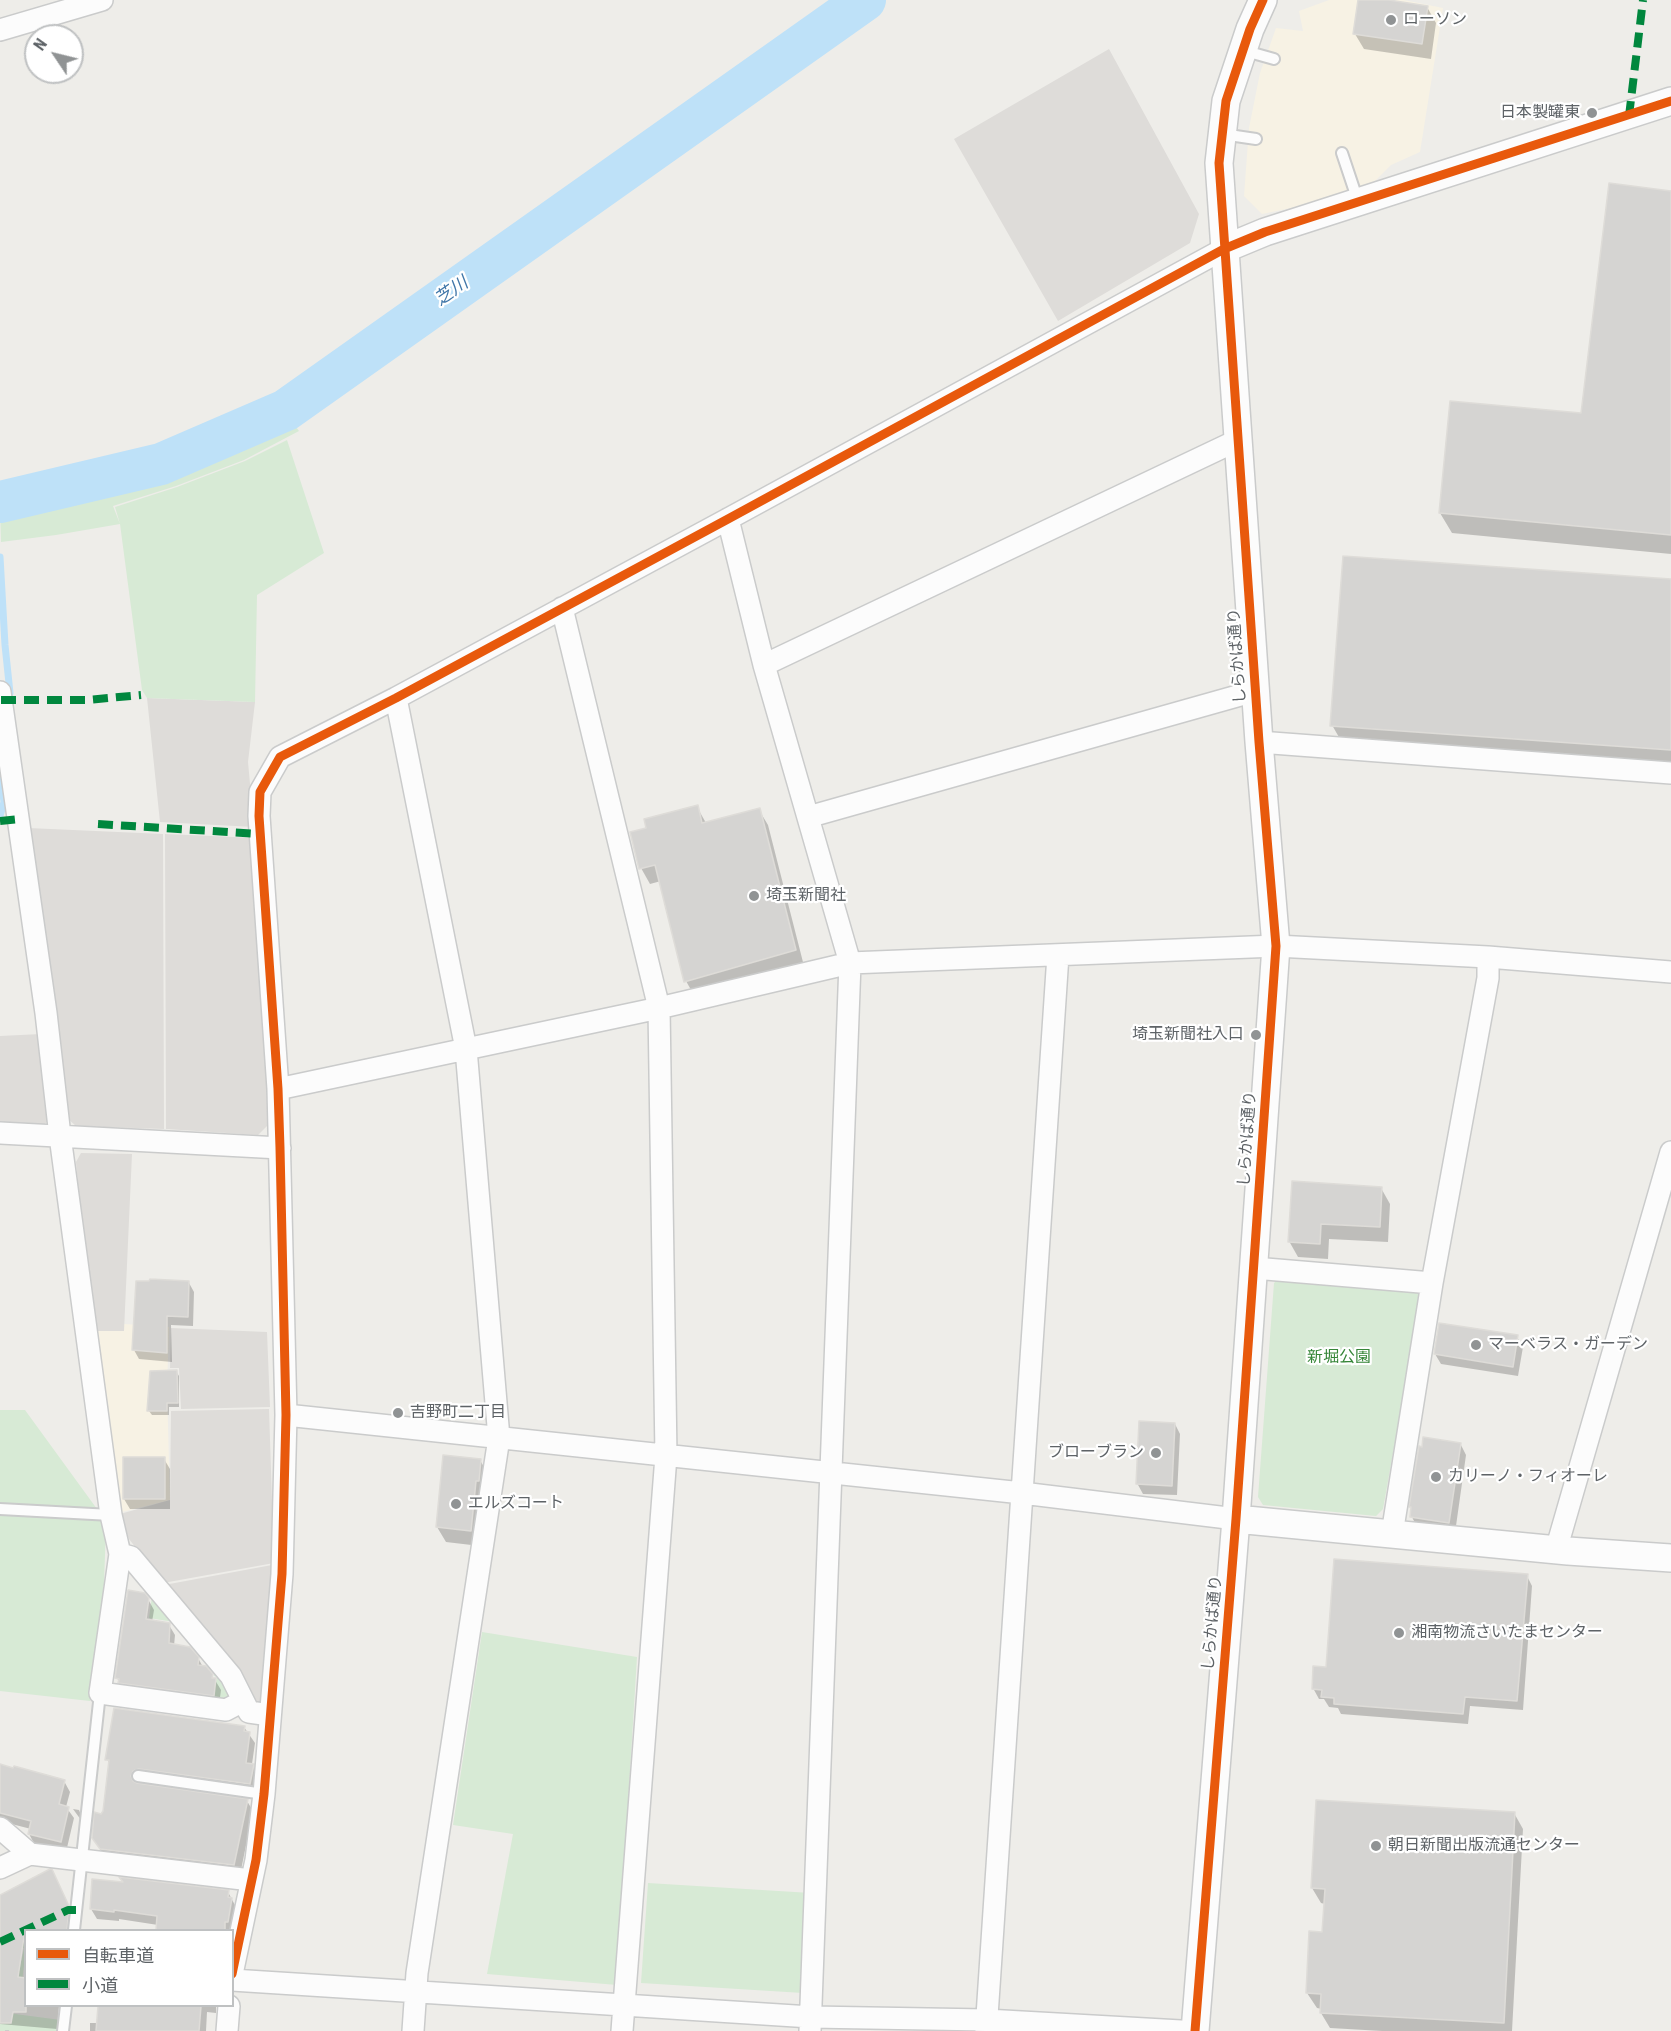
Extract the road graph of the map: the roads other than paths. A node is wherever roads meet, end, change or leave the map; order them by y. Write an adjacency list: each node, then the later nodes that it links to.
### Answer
1 (102, 0): 4 (street)
2 (1263, 0): 5 (street, しらかば通り)
3 (0, 25): 4 (street)
4 (0, 30)
5 (1242, 50): 6 (lane); 8 (street, しらかば通り)
6 (1274, 59)
7 (1671, 101): 11 (street)
8 (1222, 134): 9 (lane); 12 (street, しらかば通り)
9 (1256, 139)
10 (1342, 153): 11 (lane)
11 (1358, 203): 12 (street)
12 (1224, 249): 13 (street, しらかば通り); 14 (street)
13 (1238, 440): 16 (street); 17 (street, しらかば通り)
14 (728, 519): 15 (street); 16 (street)
15 (562, 608): 19 (street); 28 (street)
16 (764, 665): 22 (street)
17 (1255, 691): 20 (street, しらかば通り); 22 (street)
18 (0, 692): 32 (street)
19 (396, 698): 29 (street); 30 (street)
20 (1259, 742): 21 (street); 23 (street, しらかば通り)
21 (1671, 773)
22 (808, 817): 26 (street)
23 (1276, 946): 24 (street); 25 (street); 35 (street, しらかば通り)
24 (1058, 955): 26 (street); 41 (street)
25 (1488, 957): 27 (street); 36 (street)
26 (850, 963): 28 (street); 40 (street)
27 (1671, 972)
28 (660, 1008): 29 (street); 39 (street)
29 (466, 1049): 30 (street); 38 (street)
30 (278, 1089): 33 (street)
31 (0, 1133): 32 (street)
32 (60, 1136): 33 (street); 43 (street)
33 (280, 1148): 37 (street)
34 (1671, 1152): 46 (street)
35 (1254, 1268): 36 (street); 44 (street, しらかば通り)
36 (1432, 1283): 45 (street)
37 (286, 1415): 38 (street); 51 (street)
38 (498, 1438): 39 (street); 62 (street)
39 (666, 1456): 40 (street); 63 (street)
40 (830, 1473): 41 (street); 66 (street)
41 (1022, 1493): 44 (street); 67 (street)
42 (0, 1509): 43 (lane)
43 (111, 1515): 47 (street)
44 (1236, 1520): 45 (street); 73 (street, しらかば通り)
45 (1392, 1534): 46 (street)
46 (1556, 1550): 48 (street)
47 (120, 1554): 49 (street); 50 (street)
48 (1671, 1558)
49 (100, 1693): 50 (street); 56 (lane)
50 (243, 1701): 51 (street)
51 (270, 1715): 53 (street)
52 (138, 1776): 53 (lane)
53 (264, 1794): 58 (street)
54 (0, 1828): 55 (street)
55 (30, 1854): 56 (street); 57 (street)
56 (81, 1860): 58 (street); 59 (lane)
57 (0, 1868)
58 (251, 1880): 60 (street)
59 (74, 1929)
60 (234, 1964)
61 (234, 1980): 62 (street)
62 (415, 1991): 63 (street); 70 (street)
63 (623, 2004): 66 (street); 71 (street)
64 (66, 2007): 68 (lane)
65 (229, 2007): 69 (street)
66 (811, 2024): 67 (street)
67 (986, 2026): 72 (street)
68 (63, 2031)
69 (227, 2031)
70 (413, 2031)
71 (622, 2031)
72 (1181, 2031)
73 (1195, 2031)

